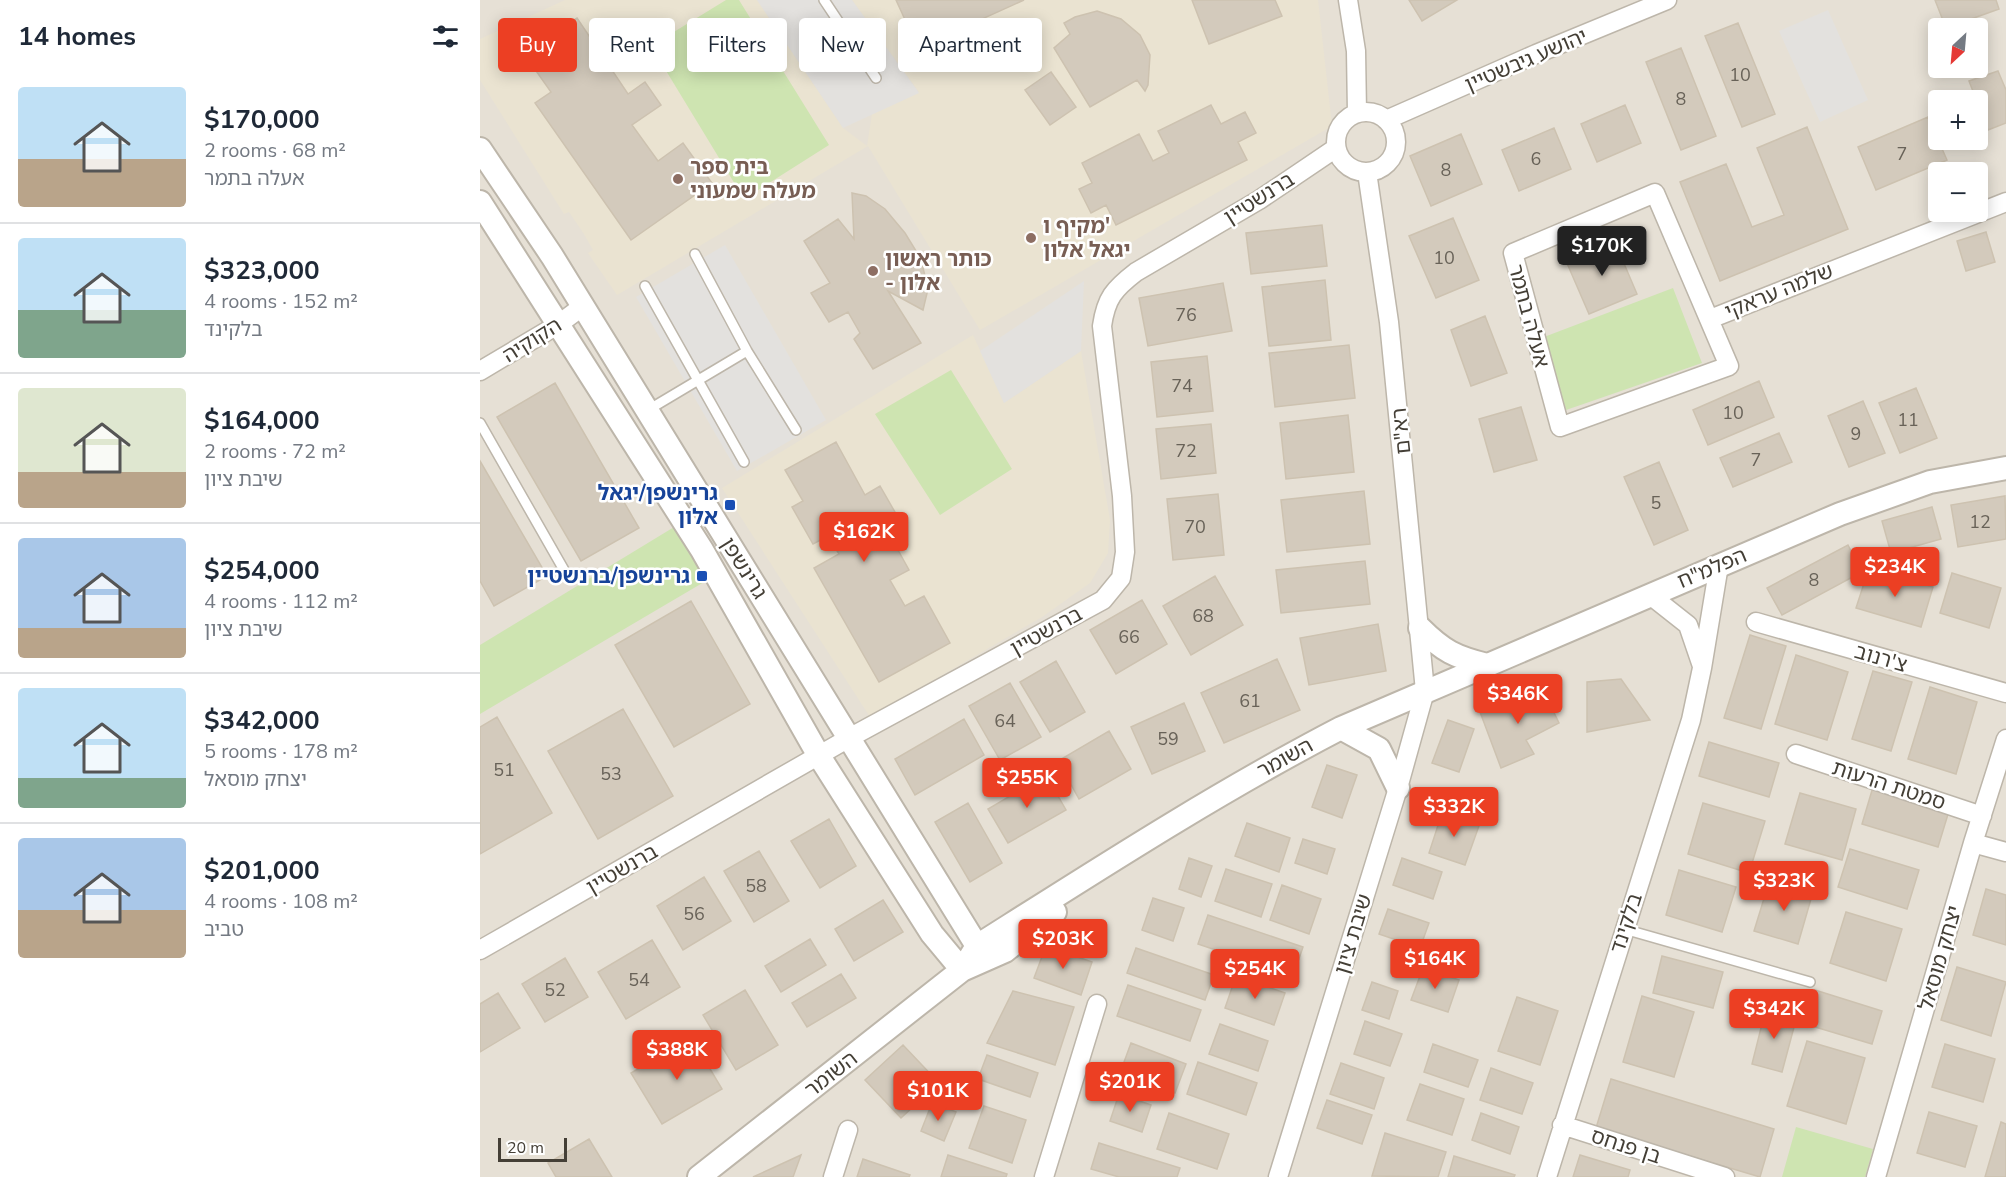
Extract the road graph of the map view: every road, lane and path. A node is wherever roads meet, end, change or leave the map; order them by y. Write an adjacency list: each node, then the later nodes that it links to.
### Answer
1 (824, 0): 4 (lane)
2 (1348, 0): 5 (street)
3 (1667, 0): 6 (street, יהושע גיבשטיין)
4 (876, 78)
5 (1357, 113): 6 (street); 7 (street)
6 (1386, 120): 9 (street)
7 (1336, 148): 9 (street); 36 (street, ברנשטיין)
8 (480, 149): 14 (street, גרינשפן)
9 (1367, 172): 30 (street, רא"ם)
10 (480, 202): 16 (street, גרינשפן)
11 (2006, 202): 15 (street, שלמה עראקי)
12 (695, 254): 17 (lane)
13 (645, 286): 19 (lane)
14 (583, 306): 16 (street, הקוקיה); 21 (street, גרינשפן)
15 (1710, 319): 20 (street, שלמה עראקי); 20 (street, אעלה בתמר)
16 (559, 324): 18 (street, הקוקיה); 39 (street, גרינשפן)
17 (747, 351): 19 (lane); 23 (lane)
18 (480, 372)
19 (699, 380): 21 (lane); 24 (lane)
20 (1547, 383)
21 (648, 410): 36 (street, גרינשפן)
22 (480, 423): 27 (lane)
23 (796, 430)
24 (744, 462)
25 (2006, 468): 26 (street, הפלמ"ח)
26 (1719, 565): 28 (street, הפלמ"ח); 32 (street, בלקינד)
27 (564, 570)
28 (1650, 595): 31 (street, הפלמ"ח); 32 (street, בלקינד)
29 (1756, 622): 34 (street, צ'רנוב)
30 (1420, 628): 31 (street); 33 (street, רא"ם)
31 (1487, 664): 33 (street, הפלמ"ח)
32 (1702, 668): 44 (street, בלקינד)
33 (1425, 691): 35 (street, השומר); 40 (street, שיבת ציון)
34 (2006, 693)
35 (1341, 728): 40 (street); 46 (street, השומר)
36 (849, 738): 39 (street, ברנשטיין); 46 (street, גרינשפן)
37 (2006, 739): 41 (street, יצחק מוסאל)
38 (1796, 754): 41 (street, סמטת הרעות)
39 (819, 756): 45 (street, ברנשטיין); 47 (street, גרינשפן)
40 (1398, 788): 55 (street, שיבת ציון)
41 (1982, 816): 42 (street, יצחק מוסאל)
42 (1973, 843): 43 (street); 58 (street, יצחק מוסאל)
43 (2006, 852)
44 (1624, 929): 48 (lane); 50 (street, בלקינד)
45 (483, 943)
46 (981, 953): 47 (street, השומר)
47 (962, 970): 52 (street, השומר)
48 (1810, 982)
49 (1097, 1004): 54 (street)
50 (1562, 1125): 56 (street, בלקינד); 57 (street, בן פנחס)
51 (848, 1130): 53 (street)
52 (699, 1177)
53 (833, 1177)
54 (1044, 1177)
55 (1278, 1177)
56 (1547, 1177)
57 (1725, 1177)
58 (1876, 1177)

